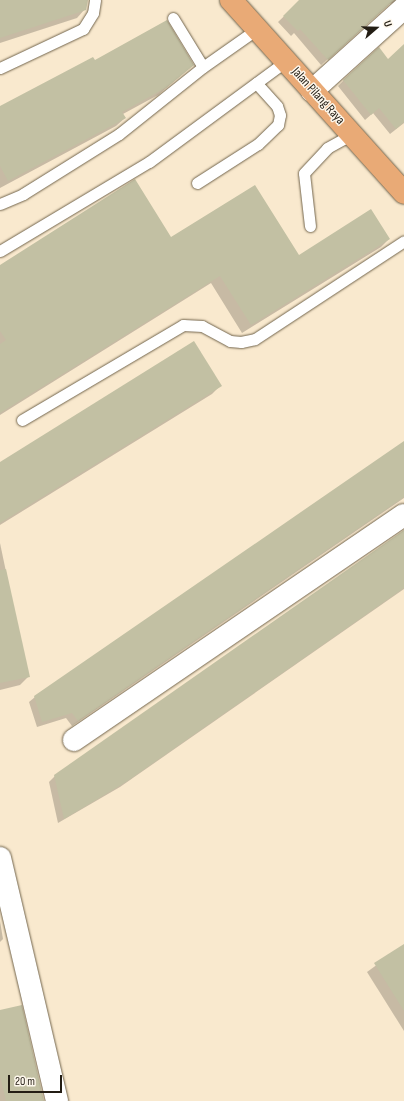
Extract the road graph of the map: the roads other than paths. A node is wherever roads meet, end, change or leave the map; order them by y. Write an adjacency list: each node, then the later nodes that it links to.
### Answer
1 (95, 0): 8 (lane)
2 (231, 0): 5 (highway, Jalan Pilang Raya)
3 (404, 8): 10 (street)
4 (172, 18): 7 (lane)
5 (257, 29): 6 (highway, Jalan Pilang Raya); 7 (lane)
6 (286, 61): 9 (lane); 10 (highway, Jalan Pilang Raya)
7 (204, 67): 14 (lane)
8 (0, 68)
9 (256, 82): 12 (lane); 17 (lane)
10 (312, 90): 11 (highway, Jalan Pilang Raya)
11 (352, 134): 13 (highway, Jalan Pilang Raya); 15 (lane)
12 (197, 183)
13 (402, 188)
14 (0, 204)
15 (310, 226)
16 (404, 241): 18 (lane)
17 (0, 251)
18 (22, 420)
19 (404, 515): 20 (street)
20 (74, 740)
21 (0, 858): 22 (street)
22 (57, 1101)

